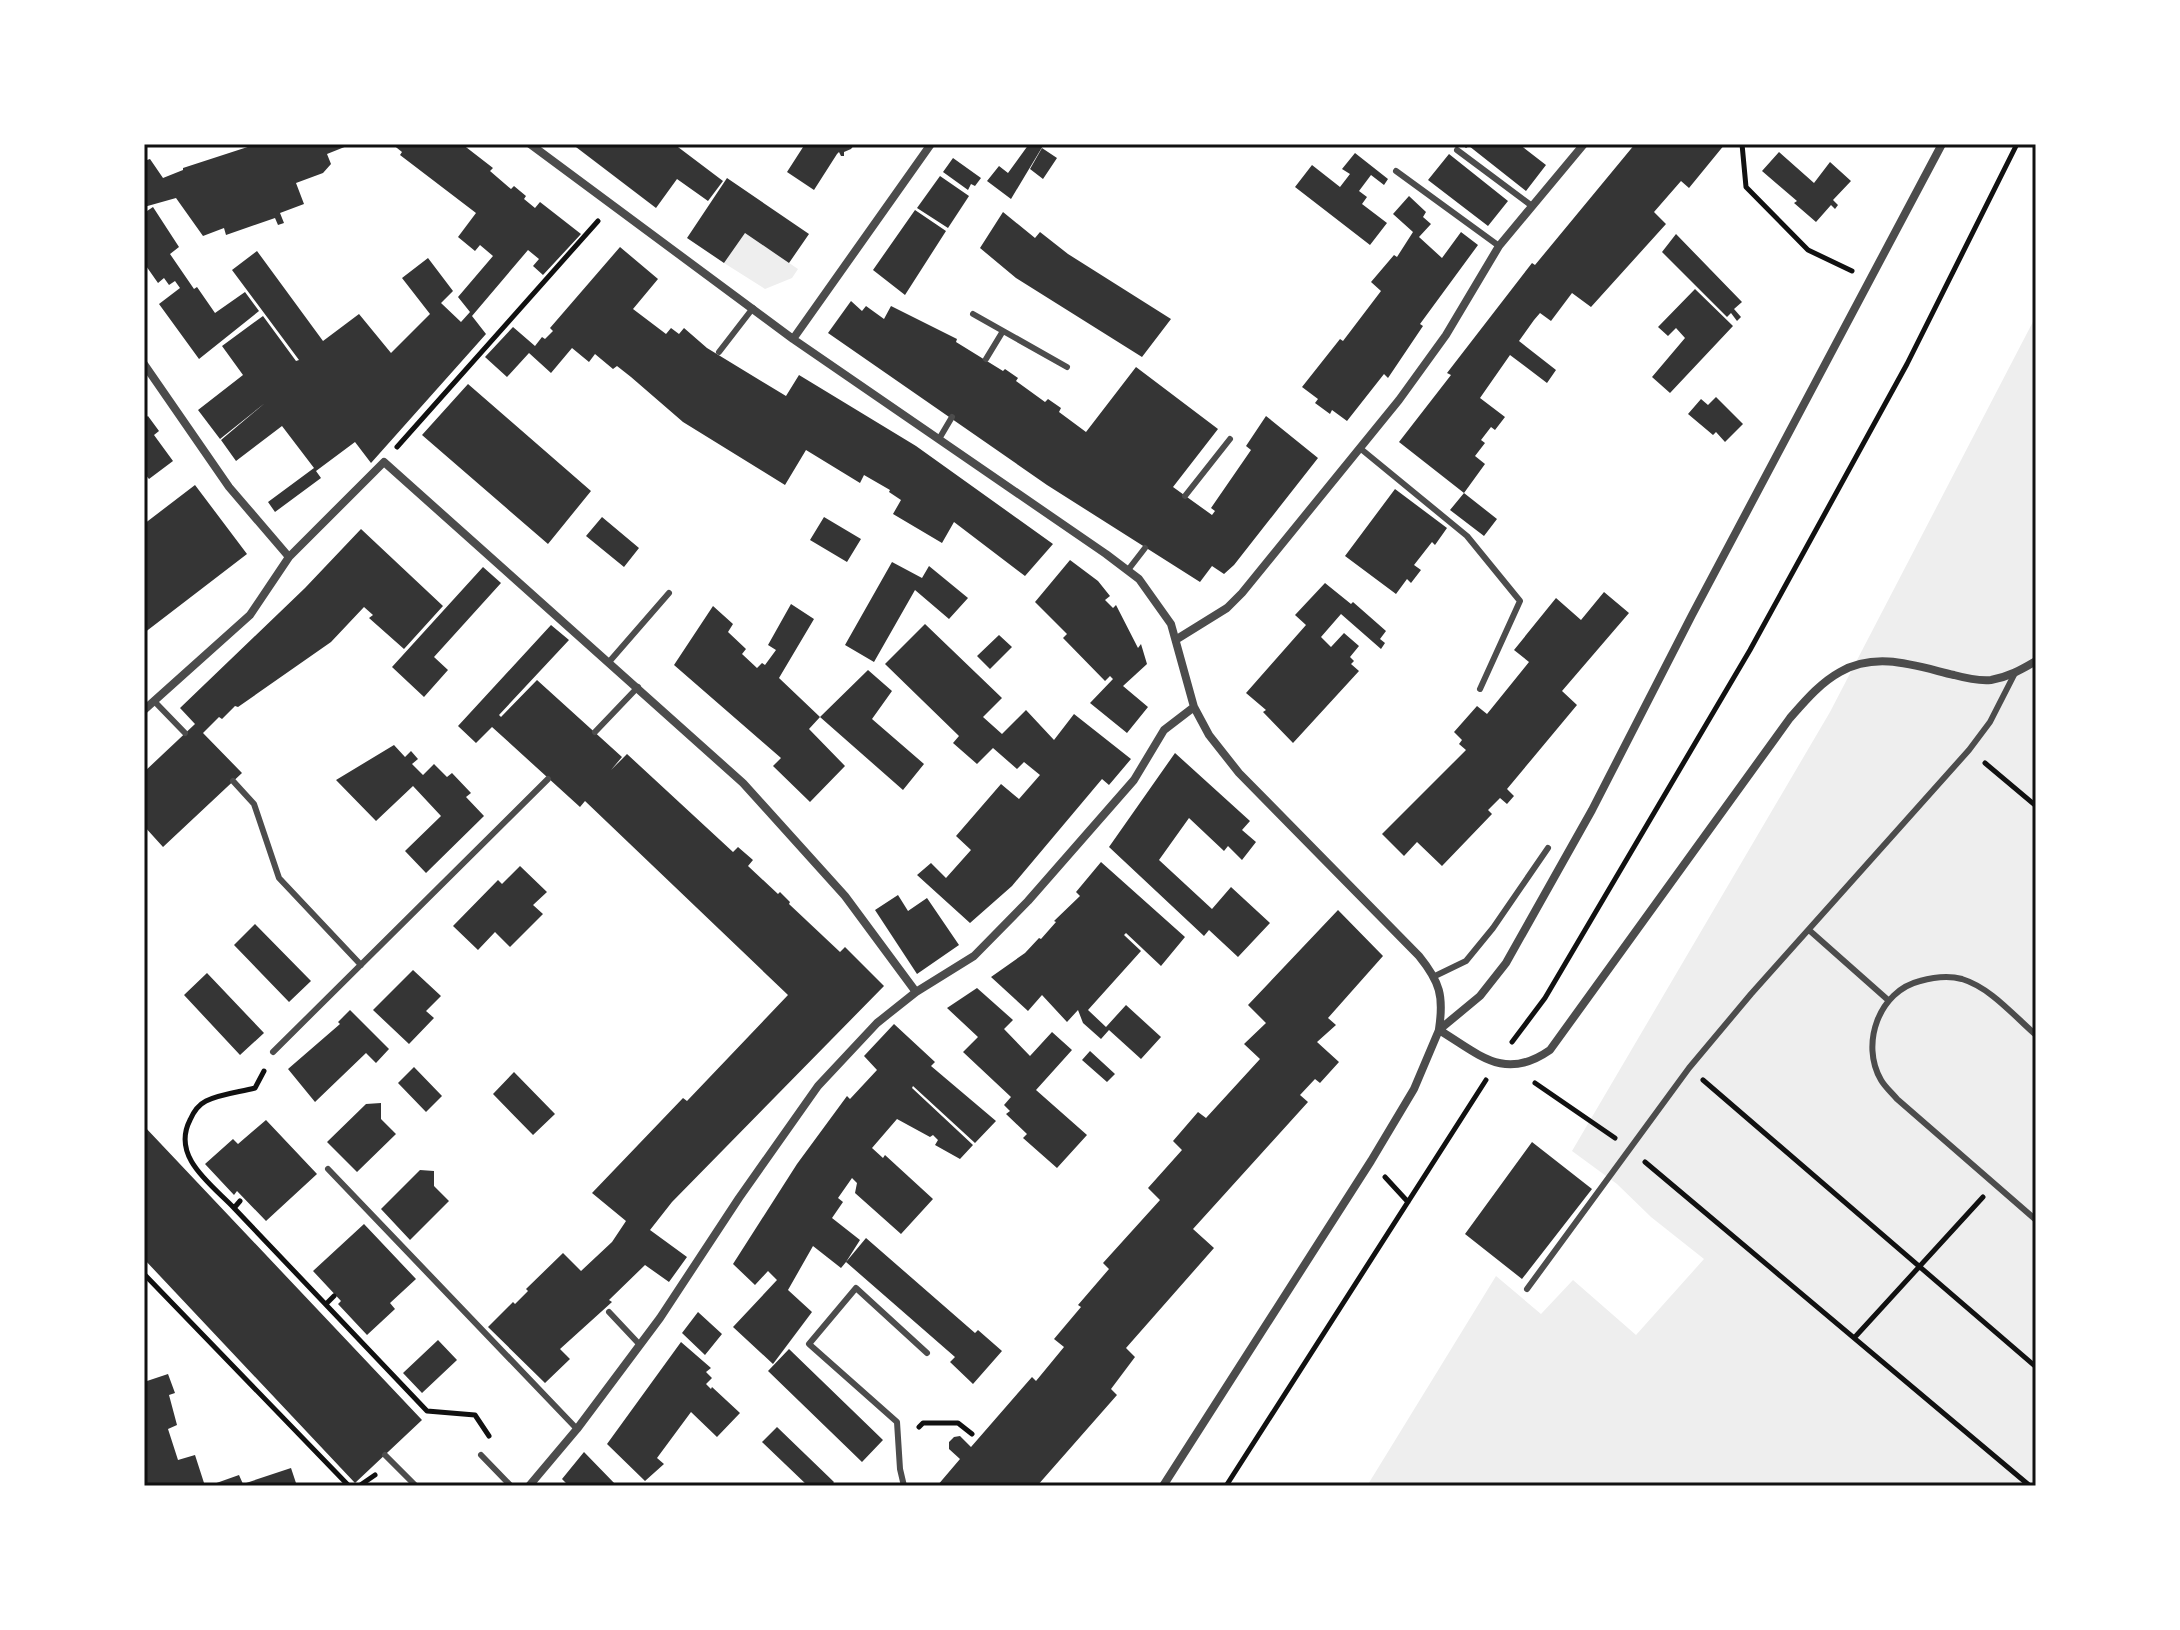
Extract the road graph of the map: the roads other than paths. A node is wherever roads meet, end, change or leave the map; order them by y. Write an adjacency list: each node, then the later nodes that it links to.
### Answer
1 (530, 144): 9 (street)
2 (931, 144): 12 (street)
3 (1584, 144): 7 (street)
4 (1942, 144): 45 (street)
5 (1457, 150): 7 (lane)
6 (1396, 171): 8 (lane)
7 (1532, 206): 8 (street)
8 (1499, 246): 20 (street)
9 (753, 308): 12 (street); 13 (lane)
10 (973, 314): 11 (lane)
11 (1003, 331): 14 (lane); 16 (lane)
12 (793, 339): 18 (street)
13 (719, 352)
14 (986, 359)
15 (144, 364): 23 (street)
16 (1067, 367)
17 (952, 417): 18 (lane)
18 (939, 439): 24 (street)
19 (1230, 439): 21 (lane)
20 (1361, 449): 26 (street); 31 (lane)
21 (1185, 496)
22 (1145, 548): 24 (lane)
23 (289, 557): 28 (street); 32 (street)
24 (1128, 570): 26 (street)
25 (669, 593): 28 (lane)
26 (1177, 639): 33 (street)
27 (2036, 661): 29 (street)
28 (609, 662): 30 (street)
29 (2015, 673): 40 (lane); 45 (street)
30 (638, 687): 35 (lane); 43 (street)
31 (1480, 689)
32 (154, 701): 34 (street); 36 (lane)
33 (1194, 707): 42 (street); 43 (street)
34 (144, 710)
35 (595, 732)
36 (185, 733)
37 (548, 779): 41 (lane)
38 (233, 781): 41 (lane)
39 (1548, 848): 42 (lane)
40 (1809, 930): 44 (lane); 50 (lane)
41 (361, 965): 47 (lane)
42 (1435, 976): 45 (street)
43 (916, 992): 52 (street)
44 (1888, 1000): 46 (lane); 49 (lane)
45 (1439, 1030): 61 (street)
46 (2036, 1035)
47 (273, 1052)
48 (328, 1169): 54 (lane)
49 (2036, 1220)
50 (1527, 1289)
51 (609, 1312): 52 (lane)
52 (640, 1345): 54 (street)
53 (927, 1353): 60 (lane)
54 (577, 1429): 59 (street)
55 (385, 1455): 57 (lane)
56 (481, 1455): 58 (lane)
57 (416, 1486)
58 (511, 1486)
59 (529, 1486)
60 (904, 1486)
61 (1163, 1486)

